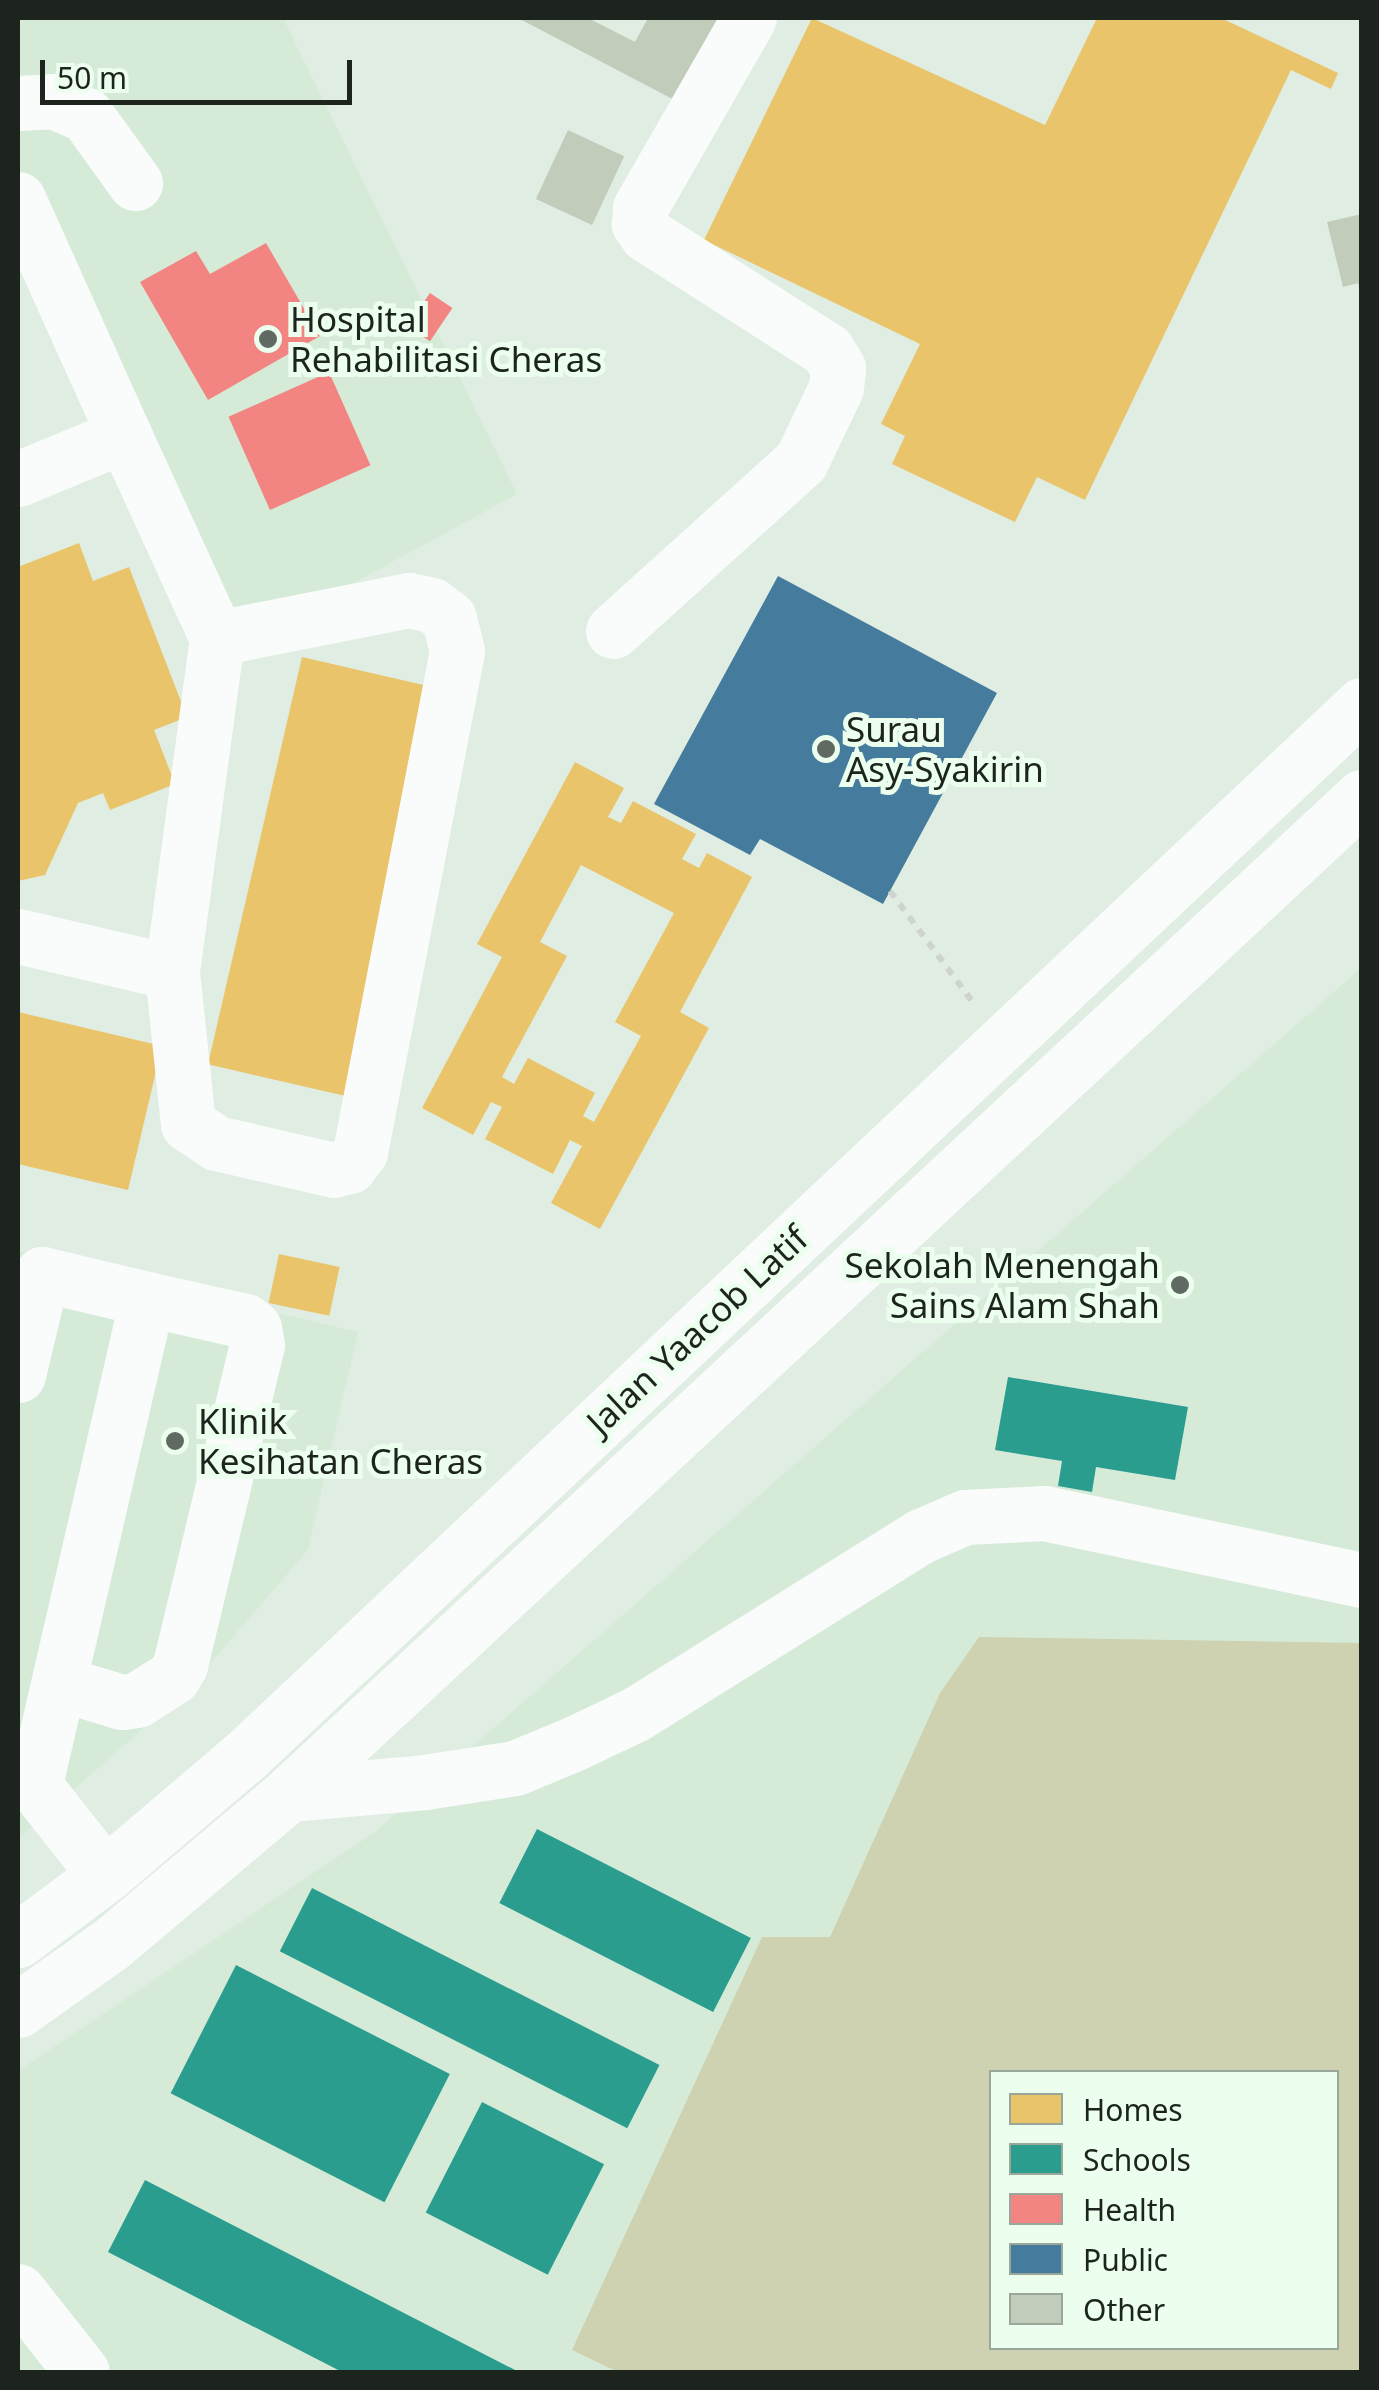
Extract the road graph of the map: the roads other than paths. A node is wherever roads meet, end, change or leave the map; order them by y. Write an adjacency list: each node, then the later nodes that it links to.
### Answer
1 (748, 18): 7 (main road)
2 (18, 102): 3 (main road)
3 (135, 184)
4 (18, 198): 5 (main road)
5 (124, 435): 6 (main road); 8 (main road)
6 (18, 479)
7 (613, 631)
8 (216, 638): 12 (main road); 12 (main road)
9 (1362, 705): 20 (main road, Jalan Yaacob Latif)
10 (1362, 797): 19 (main road, Jalan Yaacob Latif)
11 (18, 936): 12 (main road)
12 (172, 972)
13 (30, 1271): 14 (main road); 15 (main road)
14 (147, 1298): 17 (main road); 17 (main road)
15 (18, 1376)
16 (1362, 1580): 19 (main road)
17 (62, 1684): 18 (main road)
18 (26, 1783): 20 (main road)
19 (288, 1794): 22 (main road, Jalan Yaacob Latif)
20 (105, 1875): 21 (main road, Jalan Yaacob Latif)
21 (18, 1940)
22 (18, 2010)
23 (18, 2291): 24 (main road)
24 (74, 2370)

